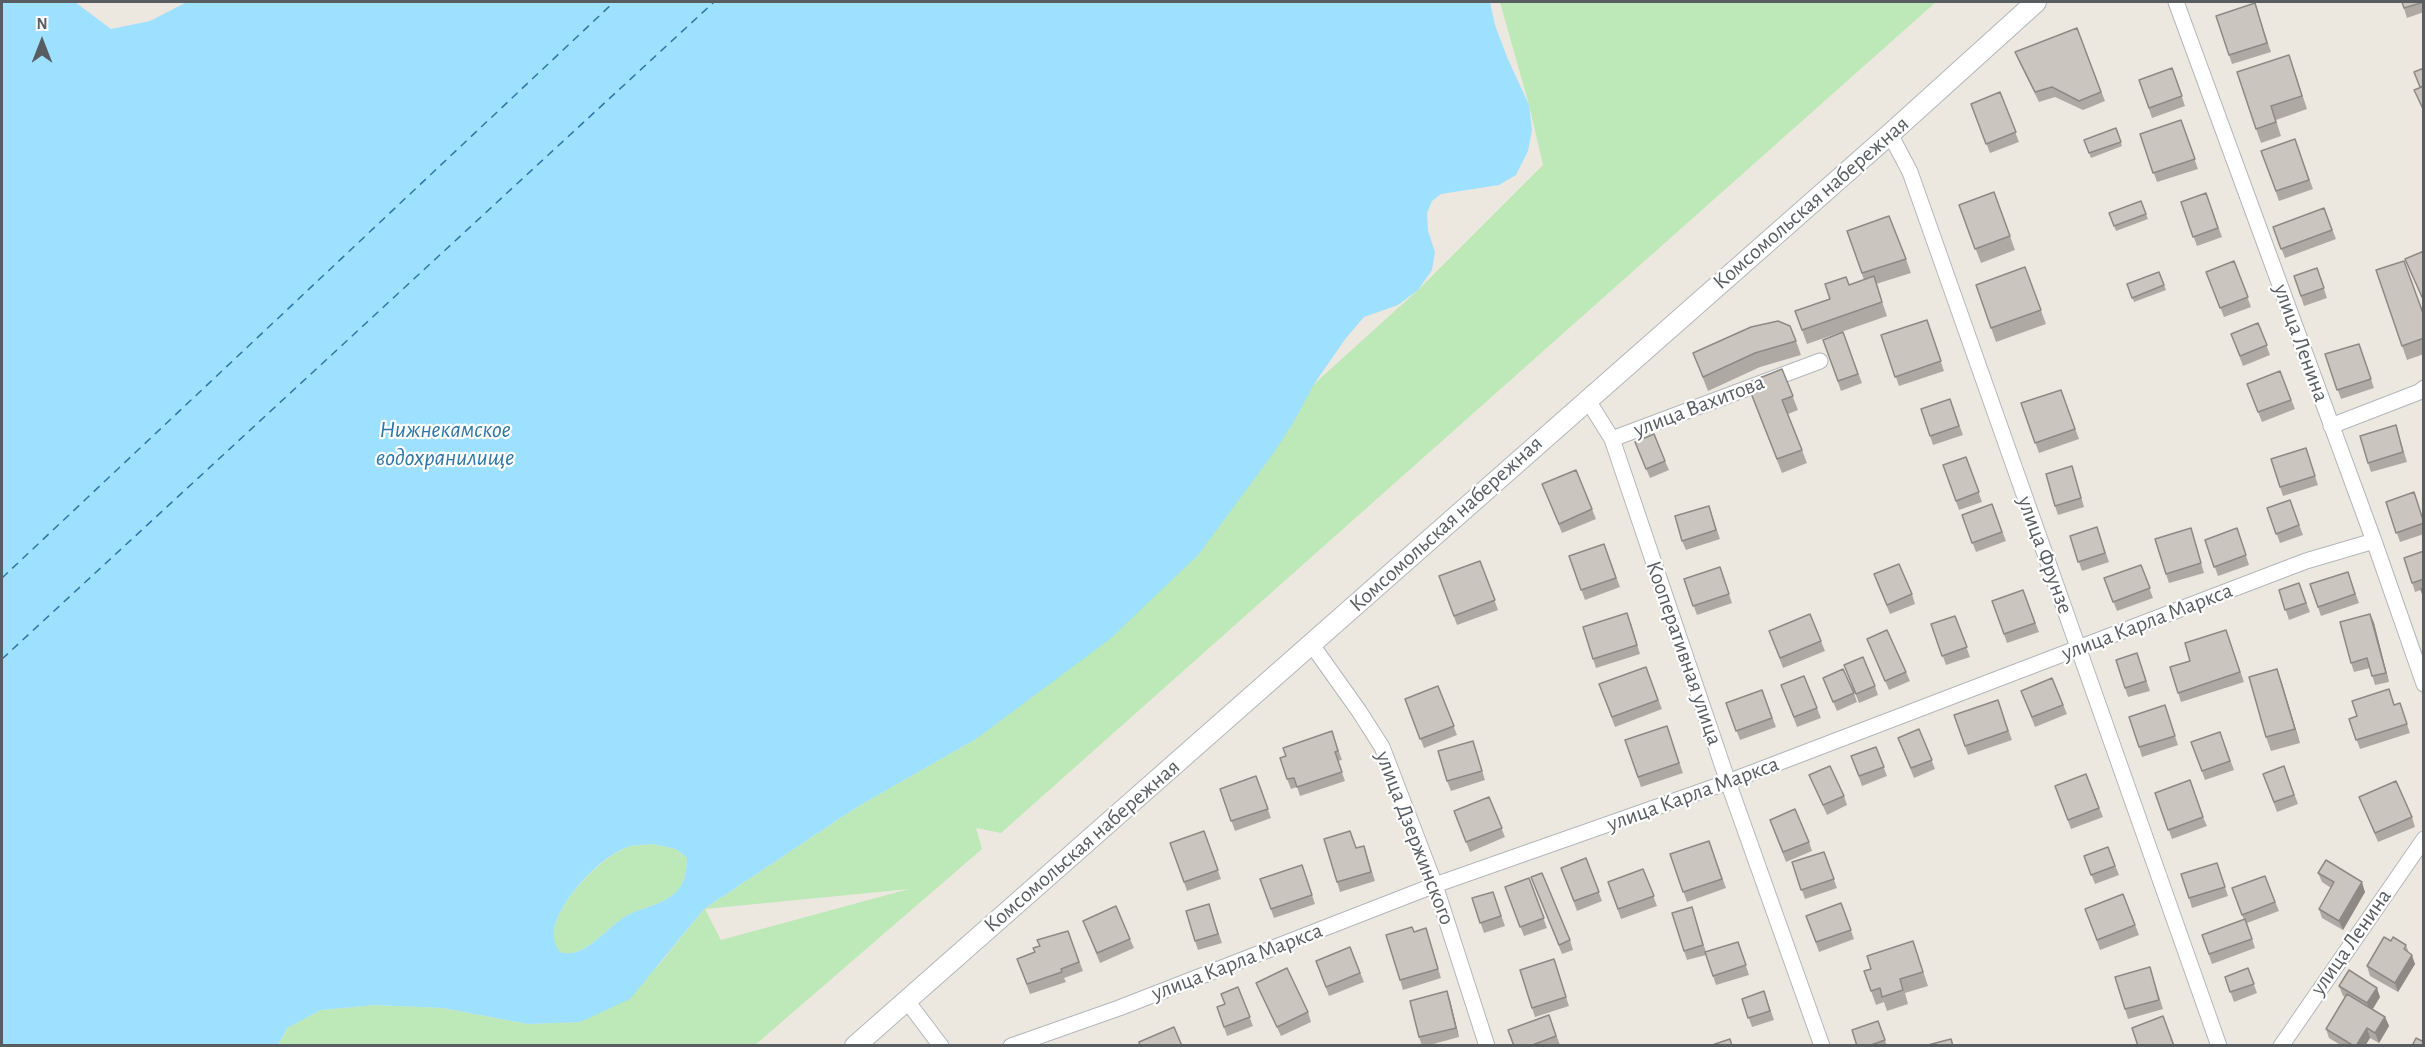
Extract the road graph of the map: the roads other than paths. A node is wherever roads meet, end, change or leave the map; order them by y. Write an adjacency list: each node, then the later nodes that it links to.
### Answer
1 (2036, 2): 3 (street, Комсомольская набережная)
2 (2176, 2): 7 (street, улица Ленина)
3 (1890, 134): 6 (street, Комсомольская набережная); 11 (street, улица Фрунзе)
4 (1820, 361): 8 (street, улица Вахитова)
5 (2424, 388): 7 (street)
6 (1587, 399): 8 (street, Кооперативная улица); 10 (street, Комсомольская набережная)
7 (2331, 426): 9 (street, улица Ленина)
8 (1612, 439): 13 (street, Кооперативная улица)
9 (2374, 541): 11 (street, улица Карла Маркса); 12 (street, улица Ленина)
10 (1312, 645): 15 (street, улица Дзержинского); 16 (street, Комсомольская набережная)
11 (2079, 648): 13 (street, улица Карла Маркса); 22 (street, улица Фрунзе)
12 (2424, 684)
13 (1728, 782): 15 (street, улица Карла Маркса); 21 (street, Кооперативная улица)
14 (2424, 839): 23 (street, улица Ленина)
15 (1435, 885): 19 (street, улица Карла Маркса); 20 (street, улица Дзержинского)
16 (907, 1001): 17 (street, Комсомольская набережная); 18 (street)
17 (855, 1046)
18 (942, 1046)
19 (1011, 1046)
20 (1487, 1046)
21 (1822, 1046)
22 (2219, 1046)
23 (2281, 1046)

